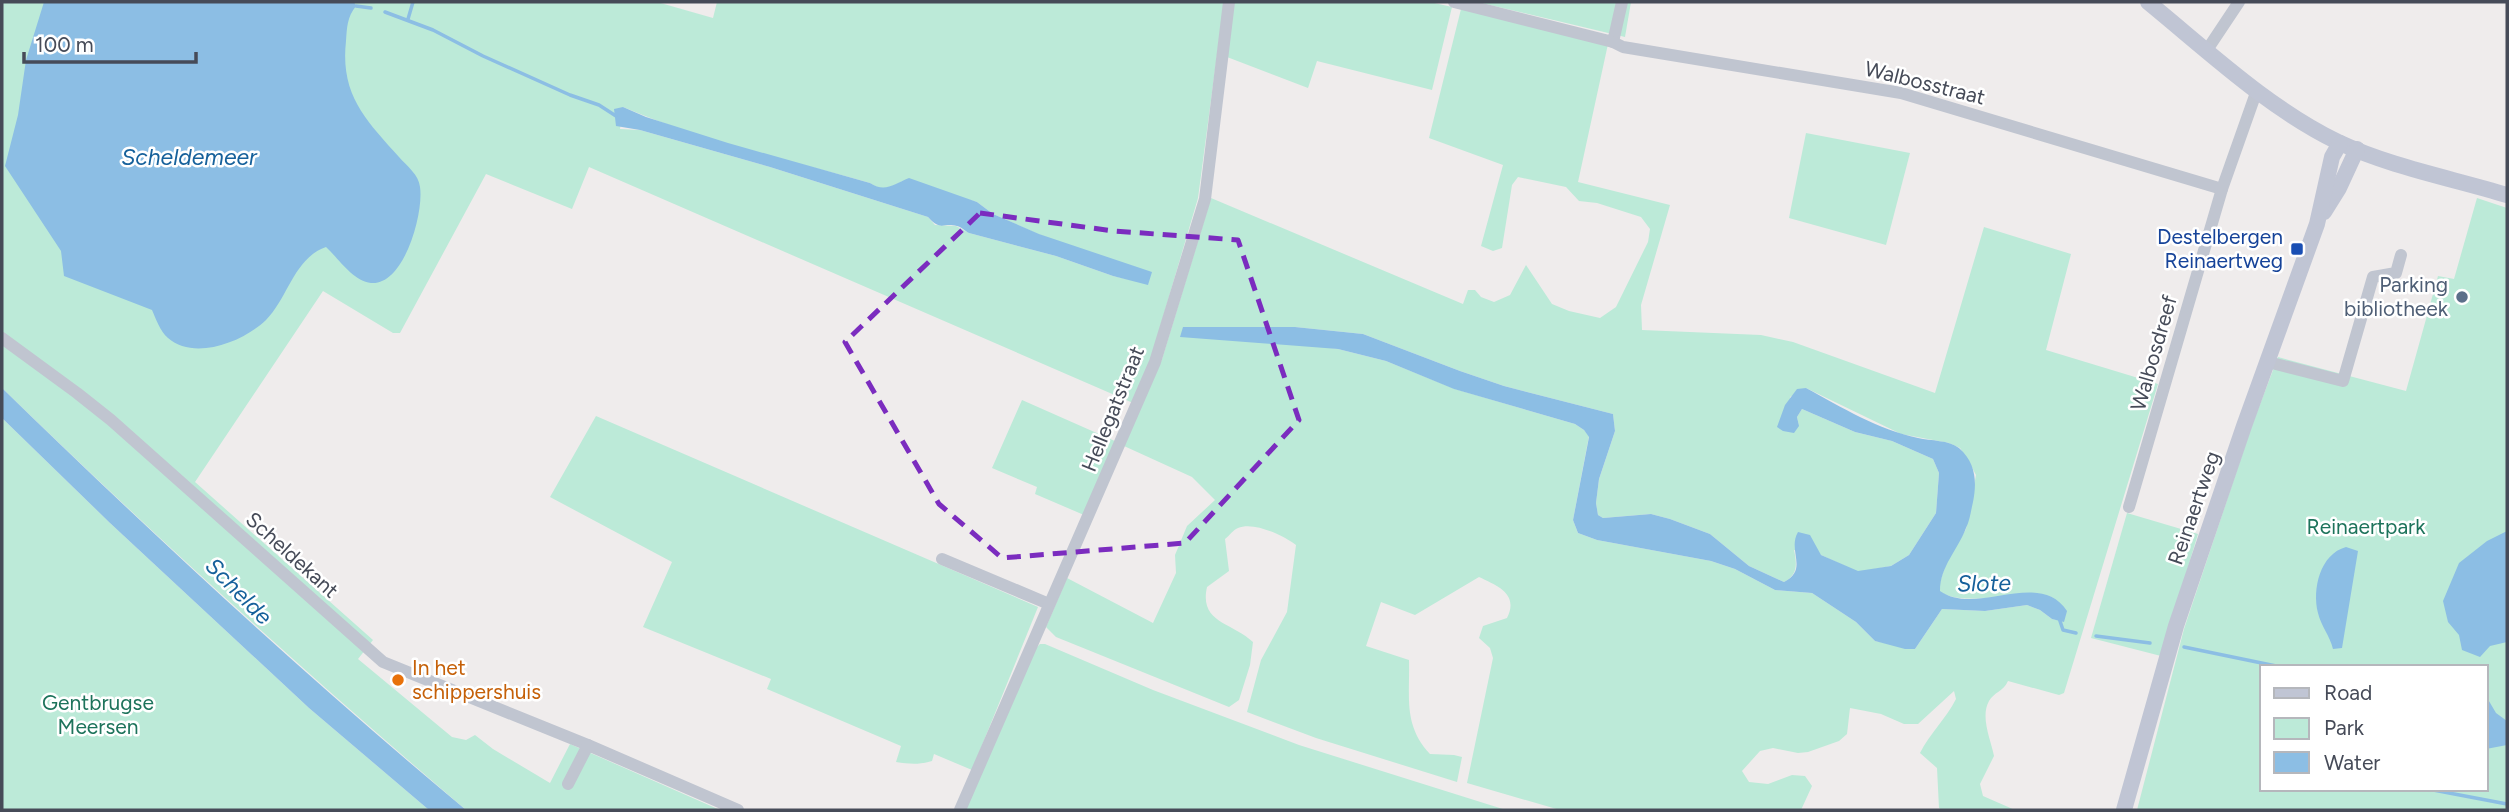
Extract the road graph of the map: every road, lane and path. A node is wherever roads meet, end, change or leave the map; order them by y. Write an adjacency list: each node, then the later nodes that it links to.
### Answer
1 (1229, 2): 19 (street, Hellegatstraat)
2 (1454, 2): 6 (street)
3 (1622, 2): 6 (street)
4 (2148, 2): 7 (main road)
5 (2239, 2): 7 (street)
6 (1613, 42): 11 (street, Walbosstraat)
7 (2207, 50): 8 (main road)
8 (2257, 90): 9 (main road); 11 (street, Walbosdreef)
9 (2337, 147): 10 (main road); 13 (main road, Reinaertweg)
10 (2355, 154): 12 (main road); 13 (main road, Reinaertweg)
11 (2222, 189): 17 (street, Walbosdreef)
12 (2507, 195)
13 (2317, 223): 16 (main road, Reinaertweg)
14 (2402, 255): 16 (street)
15 (2, 338): 20 (street, Scheldekant)
16 (2268, 362): 24 (main road, Reinaertweg)
17 (2129, 507)
18 (942, 559): 19 (street)
19 (1049, 604): 23 (street, Hellegatstraat)
20 (588, 745): 21 (street); 22 (street, Scheldekant)
21 (568, 785)
22 (738, 810)
23 (960, 810)
24 (2124, 810)

